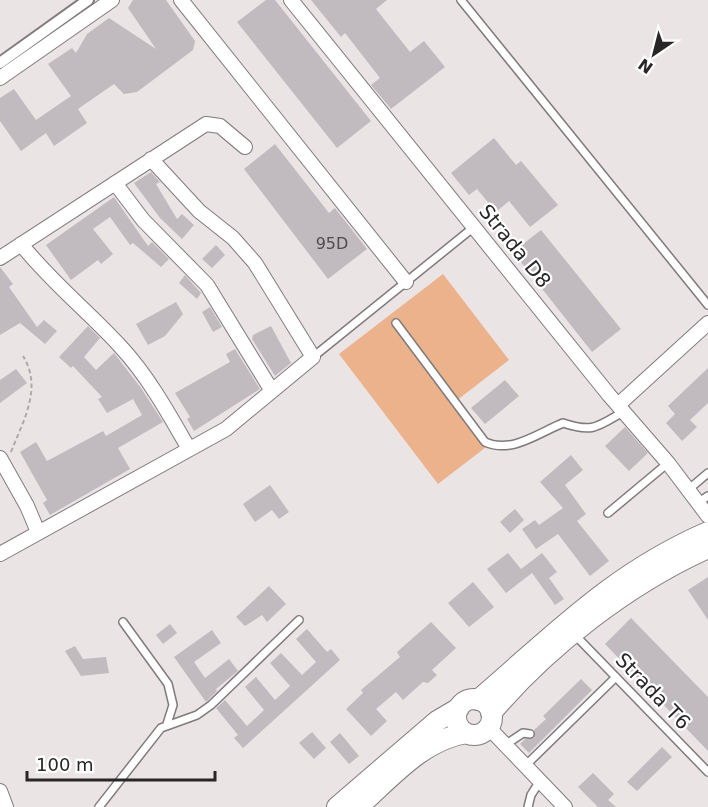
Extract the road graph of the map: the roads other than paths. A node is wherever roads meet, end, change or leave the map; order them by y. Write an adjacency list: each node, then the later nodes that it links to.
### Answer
1 (88, 0): 6 (street)
2 (112, 0): 7 (street)
3 (181, 0): 14 (street)
4 (291, 0): 11 (street, Strada D8)
5 (460, 0): 15 (lane)
6 (0, 63)
7 (0, 78)
8 (245, 147): 9 (street)
9 (151, 159): 10 (street); 18 (street)
10 (115, 183): 12 (street); 19 (street)
11 (474, 227): 14 (lane); 20 (street, Strada D8)
12 (21, 244): 13 (street); 21 (street)
13 (0, 258)
14 (406, 282): 18 (lane)
15 (708, 305)
16 (396, 323): 20 (lane)
17 (708, 323): 20 (street)
18 (313, 357): 19 (street)
19 (272, 391): 21 (street)
20 (621, 409): 23 (street, Strada D8)
21 (189, 449): 29 (street)
22 (3, 462): 29 (street)
23 (668, 463): 25 (street, Strada D8); 27 (lane)
24 (708, 473): 25 (lane)
25 (689, 489): 26 (street, Strada D8)
26 (704, 499): 28 (street, Strada D8)
27 (608, 513)
28 (708, 516)
29 (38, 532): 32 (street)
30 (708, 532): 38 (main road)
31 (708, 548): 35 (main road)
32 (0, 554)
33 (299, 620): 39 (lane)
34 (123, 622): 39 (lane)
35 (574, 634): 36 (lane, Strada T6); 38 (main road)
36 (616, 677): 43 (lane); 44 (lane, Strada T6)
37 (459, 708): 38 (main road); 40 (main road); 47 (main road)
38 (486, 713): 40 (main road); 42 (street)
39 (167, 724): 46 (lane)
40 (466, 733): 48 (main road)
41 (530, 734): 42 (lane)
42 (505, 745): 43 (street)
43 (525, 766): 45 (street)
44 (708, 772)
45 (540, 782): 49 (lane); 50 (street)
46 (99, 807)
47 (338, 807)
48 (358, 807)
49 (528, 807)
50 (565, 807)

